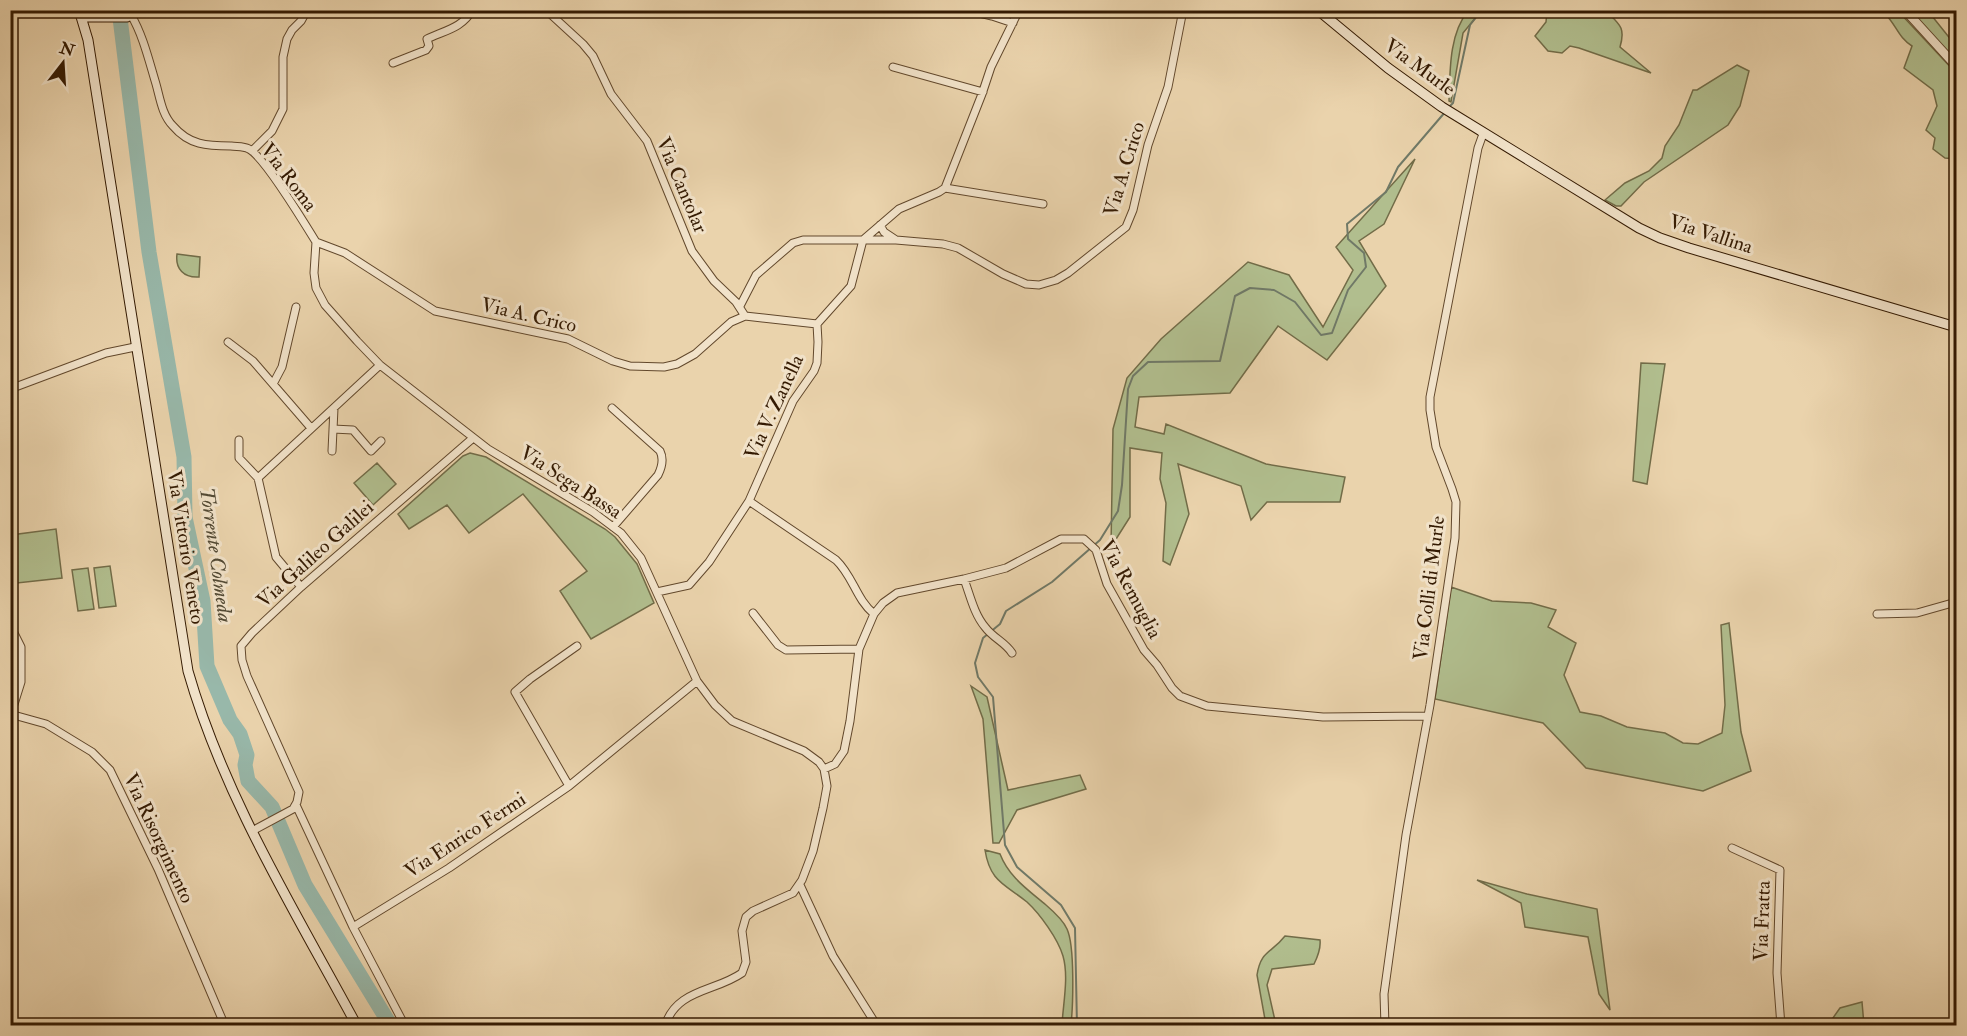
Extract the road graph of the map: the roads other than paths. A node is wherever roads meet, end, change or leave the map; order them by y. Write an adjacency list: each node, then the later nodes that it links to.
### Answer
1 (307, 10): 17 (street)
2 (472, 10): 12 (street)
3 (546, 10): 24 (street, Via Cantolar)
4 (967, 10): 11 (street)
5 (1019, 10): 11 (street)
6 (1183, 10): 22 (street, Via A. Crico)
7 (1318, 10): 16 (main road, Via Murle)
8 (1905, 10): 13 (street)
9 (80, 14): 10 (main road); 30 (main road, Via Vittorio Veneto)
10 (130, 14): 17 (street, Via Roma)
11 (1013, 23): 15 (street)
12 (393, 63)
13 (1956, 66)
14 (893, 67): 15 (street)
15 (982, 92): 18 (street)
16 (1476, 128): 28 (main road, Via Vallina); 58 (street, Via Colli di Murle)
17 (252, 151): 23 (street, Via Roma)
18 (945, 188): 19 (street); 20 (street)
19 (1043, 204)
20 (880, 225): 21 (street); 22 (street)
21 (863, 240): 22 (street, Via A. Crico); 24 (street, Via A. Crico); 27 (street)
22 (896, 240)
23 (316, 242): 26 (street, Via A. Crico); 31 (street, Via Sega Bassa)
24 (740, 306): 26 (street, Via Cantolar)
25 (296, 307): 32 (street)
26 (746, 316): 27 (street)
27 (817, 324): 43 (street, Via V. Zanella)
28 (1956, 327)
29 (228, 342): 32 (street)
30 (135, 347): 33 (street); 62 (main road, Via Vittorio Veneto)
31 (380, 365): 34 (street); 38 (street, Via Sega Bassa)
32 (273, 384): 36 (street)
33 (10, 389)
34 (334, 408): 36 (street); 37 (street)
35 (612, 408): 44 (street)
36 (311, 428): 42 (street)
37 (333, 429): 40 (street); 41 (street)
38 (473, 438): 44 (street, Via Sega Bassa); 46 (street, Via Galileo Galilei)
39 (239, 440): 42 (street)
40 (381, 441)
41 (332, 451)
42 (258, 478): 46 (street)
43 (749, 501): 47 (street, Via V. Zanella); 50 (street)
44 (613, 526): 47 (street, Via Sega Bassa)
45 (964, 579): 50 (street, Via Remuglia); 55 (street); 58 (street, Via Remuglia)
46 (301, 587): 61 (street, Via Galileo Galilei)
47 (657, 592): 56 (street, Via Sega Bassa)
48 (1956, 602): 51 (street)
49 (753, 613): 54 (street)
50 (874, 614): 54 (street, Via Remuglia)
51 (1877, 614)
52 (10, 625): 57 (street)
53 (577, 646): 60 (street)
54 (859, 649): 59 (street, Via Remuglia)
55 (1012, 653)
56 (697, 681): 59 (street, Via Sega Bassa); 60 (street, Via Enrico Fermi)
57 (11, 714): 66 (street, Via Risorgimento)
58 (1428, 716): 71 (street, Via Colli di Murle)
59 (824, 769): 64 (street)
60 (569, 786): 65 (street, Via Enrico Fermi)
61 (296, 805): 62 (street); 65 (street)
62 (252, 831): 67 (main road, Via Vittorio Veneto)
63 (1732, 848): 72 (street, Via Fratta)
64 (800, 885): 69 (street); 70 (street)
65 (353, 927): 68 (street)
66 (225, 1026)
67 (357, 1026)
68 (405, 1026)
69 (665, 1026)
70 (876, 1026)
71 (1385, 1026)
72 (1780, 1026)

